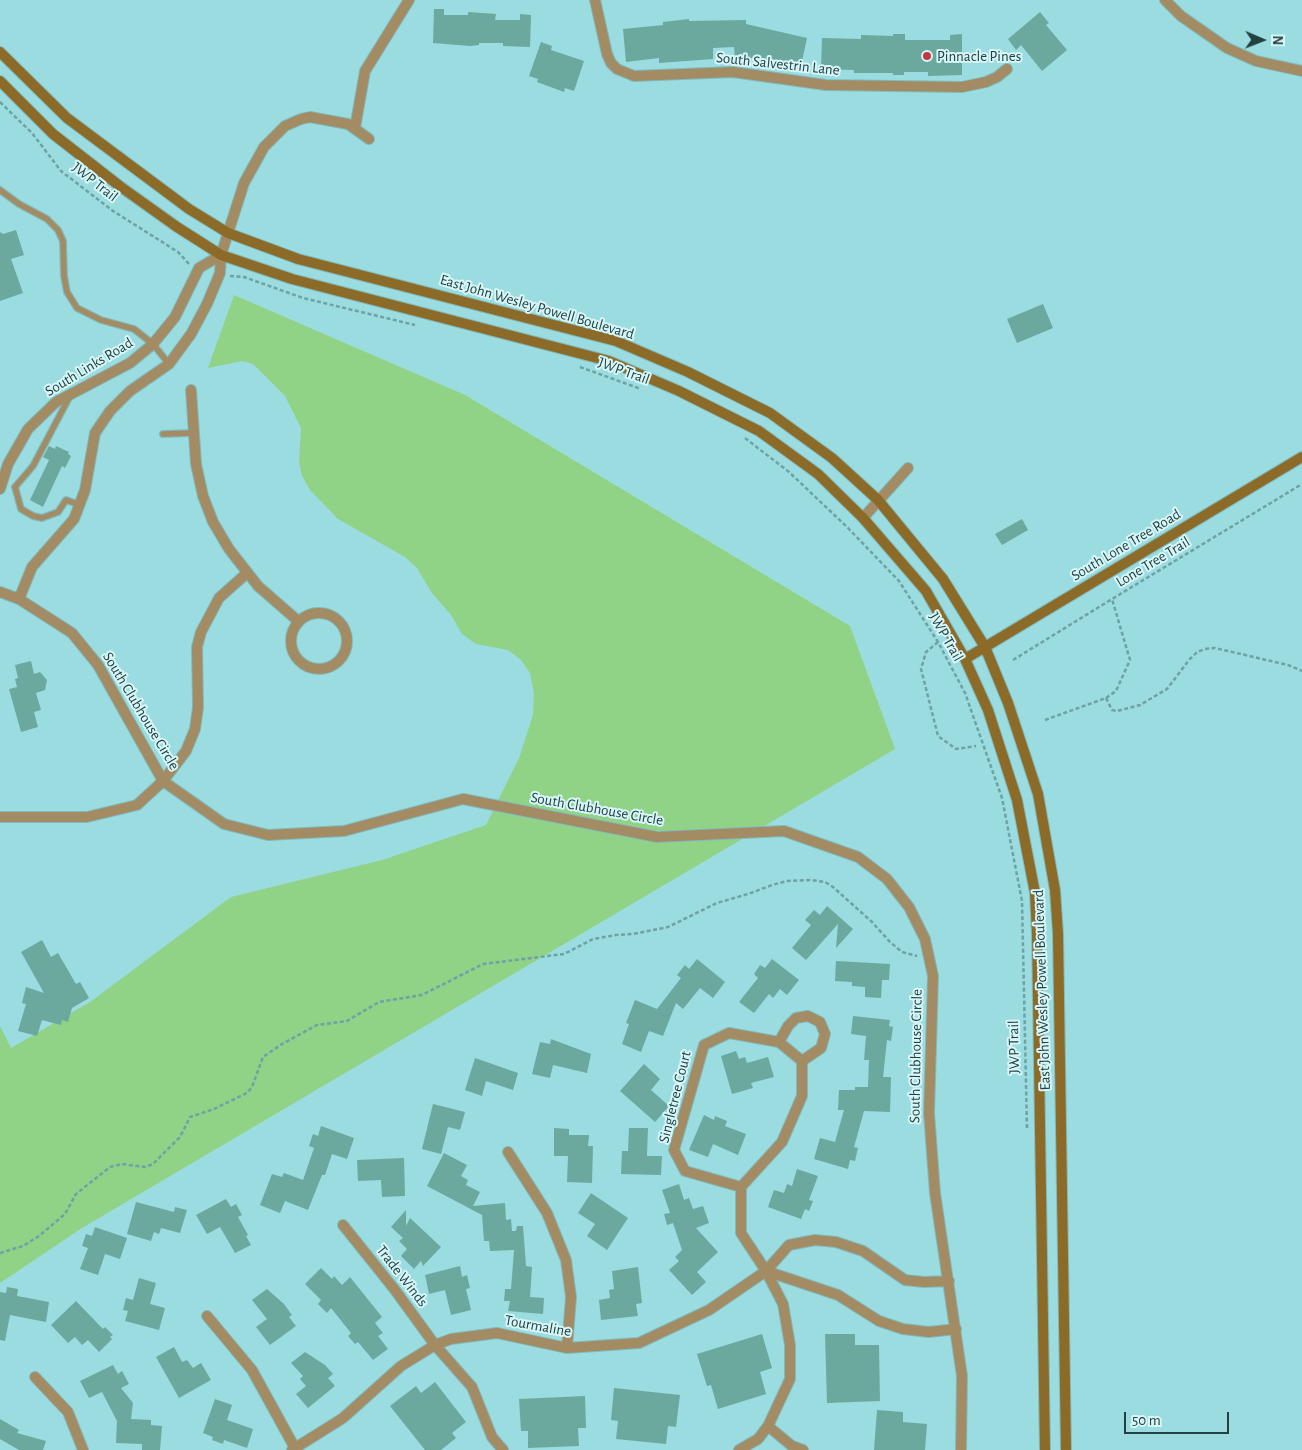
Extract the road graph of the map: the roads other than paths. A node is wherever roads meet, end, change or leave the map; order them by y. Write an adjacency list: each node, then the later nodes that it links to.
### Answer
1 (409, 0): 8 (street)
2 (595, 0): 5 (street, South Salvestrin Lane)
3 (1165, 0): 6 (street)
4 (0, 52): 11 (main road, East John Wesley Powell Boulevard)
5 (1007, 69)
6 (1302, 72)
7 (0, 81): 12 (main road, East John Wesley Powell Boulevard)
8 (355, 128): 9 (street); 11 (street)
9 (369, 139)
10 (0, 190): 13 (lane)
11 (228, 233): 12 (street); 23 (main road, East John Wesley Powell Boulevard)
12 (221, 255): 13 (street, South Links Road); 14 (street); 25 (main road, East John Wesley Powell Boulevard)
13 (153, 344): 14 (lane); 16 (street, South Links Road)
14 (169, 364): 24 (street)
15 (191, 390): 17 (street)
16 (72, 394): 21 (street, South Links Road); 22 (lane)
17 (193, 433): 18 (lane); 26 (street)
18 (163, 434)
19 (1302, 457): 30 (main road, South Lone Tree Road)
20 (908, 468): 23 (street)
21 (1, 486): 22 (lane)
22 (15, 487): 24 (lane)
23 (878, 500): 25 (street); 30 (main road, East John Wesley Powell Boulevard)
24 (80, 505): 28 (street)
25 (863, 518): 31 (main road, East John Wesley Powell Boulevard)
26 (248, 573): 29 (street); 32 (street)
27 (0, 592): 28 (street, South Clubhouse Circle)
28 (19, 599): 32 (street, South Clubhouse Circle)
29 (298, 621): 29 (street)
30 (985, 647): 31 (main road, South Lone Tree Road); 54 (main road, East John Wesley Powell Boulevard)
31 (965, 659): 53 (main road, East John Wesley Powell Boulevard)
32 (163, 781): 33 (street); 40 (street, South Clubhouse Circle)
33 (0, 817)
34 (779, 1042): 35 (street, Singletree Court); 35 (street); 37 (street, Singletree Court)
35 (802, 1061): 37 (street)
36 (508, 1152): 44 (street)
37 (741, 1187): 39 (street)
38 (343, 1226): 43 (street, Trade Winds)
39 (766, 1271): 40 (street, Tourmaline); 42 (street); 44 (street, Tourmaline); 46 (street)
40 (949, 1281): 42 (street, South Clubhouse Circle)
41 (207, 1316): 47 (street)
42 (956, 1329): 52 (street, South Clubhouse Circle)
43 (435, 1345): 44 (street, Tourmaline); 47 (street, Tourmaline); 49 (street, Trade Winds)
44 (567, 1348)
45 (36, 1377): 48 (street)
46 (768, 1426): 50 (street); 51 (street)
47 (294, 1449)
48 (83, 1450)
49 (503, 1450)
50 (739, 1450)
51 (803, 1450)
52 (961, 1450)
53 (1044, 1450)
54 (1066, 1450)

